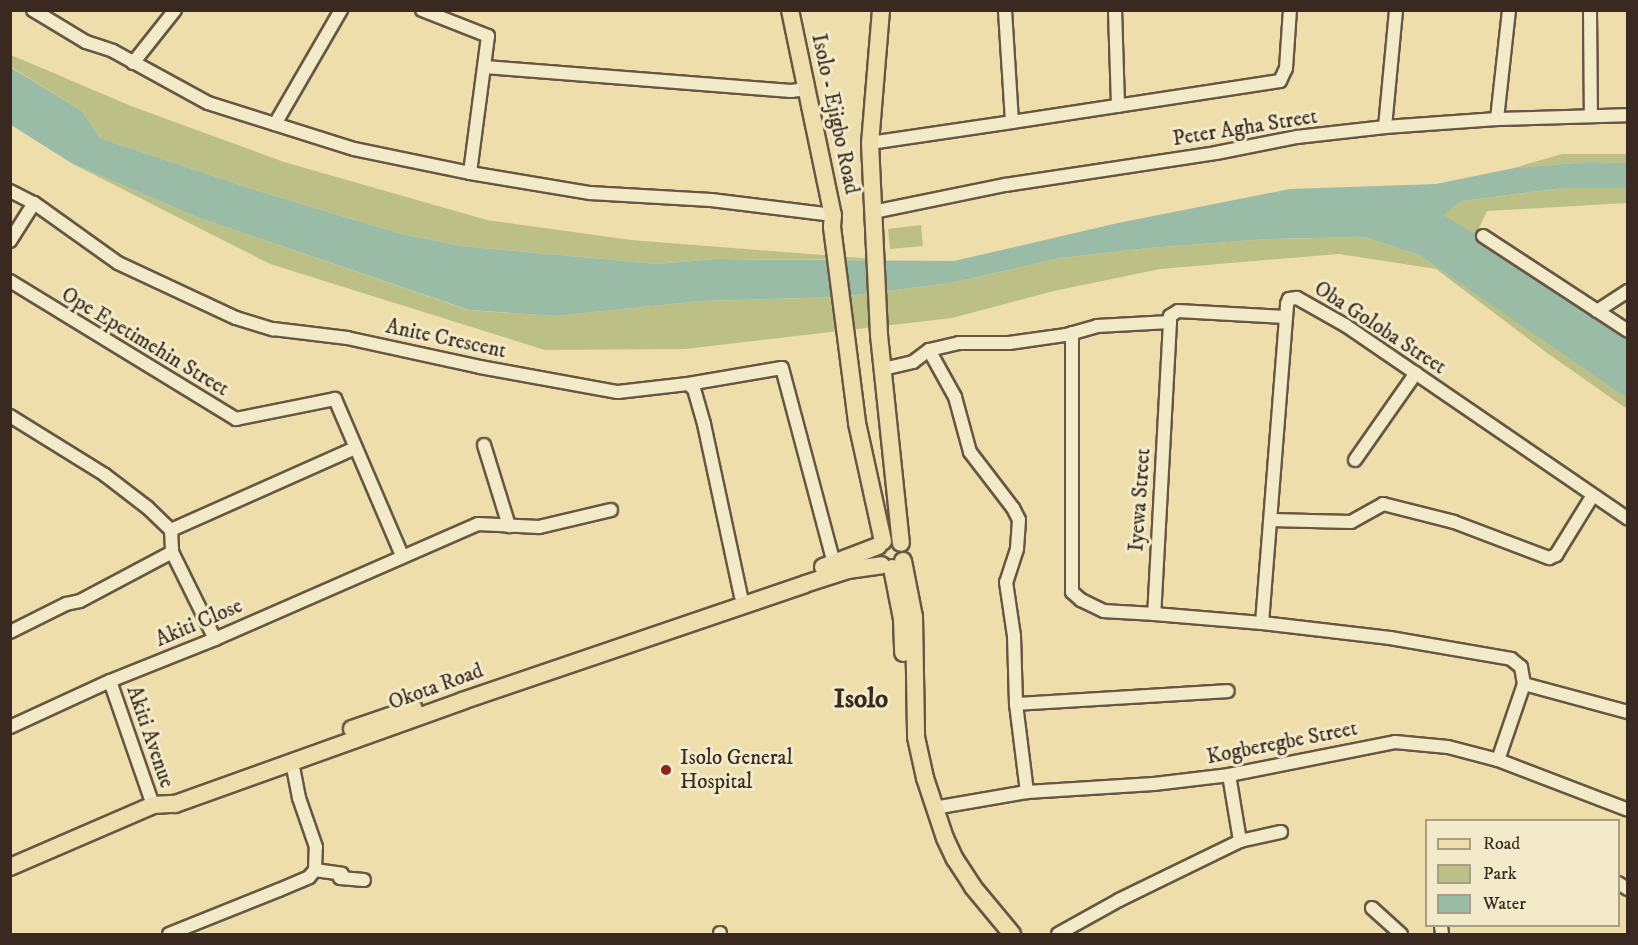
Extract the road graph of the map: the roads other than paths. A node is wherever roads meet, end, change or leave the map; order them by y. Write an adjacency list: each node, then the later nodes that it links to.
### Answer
1 (33, 10): 13 (street)
2 (175, 10): 13 (street)
3 (341, 10): 21 (street)
4 (422, 10): 14 (street)
5 (790, 10): 15 (main road, Isolo - Ejigbo Road)
6 (881, 10): 23 (main road, Isolo - Ejigbo Road)
7 (1005, 10): 20 (street)
8 (1115, 10): 16 (street)
9 (1290, 10): 16 (street)
10 (1396, 10): 22 (street)
11 (1509, 10): 19 (street)
12 (1590, 10): 17 (street)
13 (133, 63): 21 (street)
14 (485, 67): 15 (street); 24 (street)
15 (807, 88): 28 (main road, Isolo - Ejigbo Road)
16 (1118, 106): 20 (street)
17 (1591, 116): 18 (street, Peter Agha Street); 19 (street, Peter Agha Street)
18 (1628, 116)
19 (1497, 119): 22 (street, Peter Agha Street)
20 (1012, 122): 23 (street)
21 (275, 124): 24 (street)
22 (1385, 127): 27 (street, Peter Agha Street)
23 (870, 143): 27 (main road, Isolo - Ejigbo Road)
24 (470, 173): 28 (street)
25 (10, 191): 26 (street, Anite Crescent)
26 (34, 203): 30 (street); 41 (street, Anite Crescent)
27 (873, 218): 39 (main road, Isolo - Ejigbo Road)
28 (833, 221): 53 (main road, Isolo - Ejigbo Road)
29 (1483, 236): 33 (street)
30 (10, 241)
31 (10, 281): 44 (street, Ope Epetimehin Street)
32 (1628, 291): 33 (street)
33 (1597, 311): 36 (street)
34 (1286, 317): 35 (street); 40 (street, Oba Goloba Street); 49 (street, Oba Goloba Street)
35 (1170, 322): 37 (street); 59 (street, Iyewa Street)
36 (1628, 331)
37 (1072, 333): 38 (street); 59 (street)
38 (929, 350): 39 (street); 66 (street)
39 (883, 369): 52 (main road)
40 (1416, 373): 45 (street); 46 (street, Oba Goloba Street)
41 (688, 384): 56 (street, Anite Crescent); 58 (street)
42 (10, 416): 51 (street)
43 (484, 445): 50 (street)
44 (355, 448): 51 (street); 55 (street)
45 (1354, 460)
46 (1593, 495): 48 (street, Oba Goloba Street); 49 (street)
47 (611, 510): 50 (street, Akiti Close)
48 (1628, 519)
49 (1271, 520): 60 (street, Oba Goloba Street)
50 (509, 525): 55 (street, Akiti Close)
51 (171, 530): 54 (street)
52 (901, 543): 53 (main road); 57 (main road)
53 (880, 544): 56 (main road); 57 (main road)
54 (172, 552): 61 (street); 62 (street)
55 (402, 555): 62 (street, Akiti Close)
56 (834, 564): 58 (main road)
57 (892, 564): 70 (main road, Okota Road); 74 (main road); 83 (main road)
58 (741, 596): 73 (main road)
59 (1154, 614): 60 (street)
60 (1262, 623): 64 (street)
61 (10, 632)
62 (215, 639): 63 (street, Akiti Close)
63 (110, 681): 68 (street, Akiti Close); 73 (street, Akiti Avenue)
64 (1524, 684): 67 (street); 69 (street)
65 (1228, 691): 66 (street)
66 (1016, 704): 72 (street)
67 (1628, 712)
68 (10, 727)
69 (1498, 760): 71 (street, Kogberegbe Street); 75 (street, Kogberegbe Street)
70 (292, 761): 73 (main road, Okota Road); 79 (street)
71 (1229, 775): 72 (street, Kogberegbe Street); 77 (street)
72 (1027, 792): 74 (street, Kogberegbe Street)
73 (153, 805): 78 (main road, Okota Road)
74 (934, 808): 84 (main road)
75 (1628, 810)
76 (1281, 832): 77 (street)
77 (1240, 841): 85 (street)
78 (10, 867)
79 (315, 870): 80 (street); 82 (street)
80 (364, 880)
81 (1372, 908): 86 (street)
82 (171, 934)
83 (1001, 934)
84 (1012, 934)
85 (1058, 934)
86 (1401, 934)

